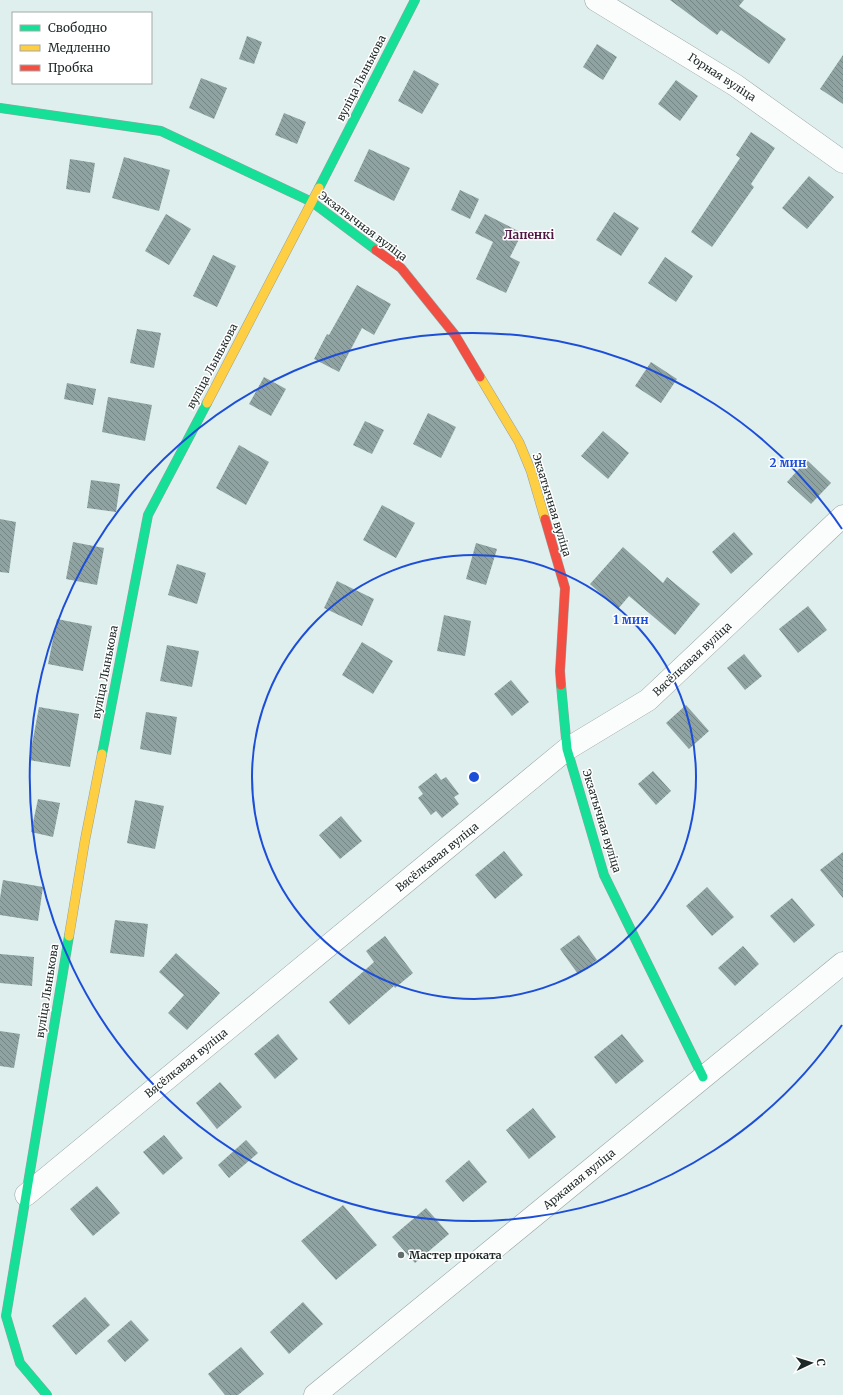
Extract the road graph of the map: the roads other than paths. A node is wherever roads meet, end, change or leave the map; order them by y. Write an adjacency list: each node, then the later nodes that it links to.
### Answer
1 (415, 0): 5 (street, вуліца Лынькова)
2 (596, 0): 4 (street, Горная вуліца)
3 (0, 108): 5 (street, Экзатычная вуліца)
4 (843, 162)
5 (312, 202): 7 (street, Экзатычная вуліца); 10 (street, вуліца Лынькова)
6 (843, 516): 7 (street, Вясёлкавая вуліца)
7 (567, 750): 9 (street, Экзатычная вуліца); 10 (street, Вясёлкавая вуліца)
8 (843, 963): 9 (street, Аржаная вуліца)
9 (703, 1077): 12 (street, Аржаная вуліца)
10 (26, 1195): 11 (street, вуліца Лынькова)
11 (47, 1395)
12 (315, 1395)

